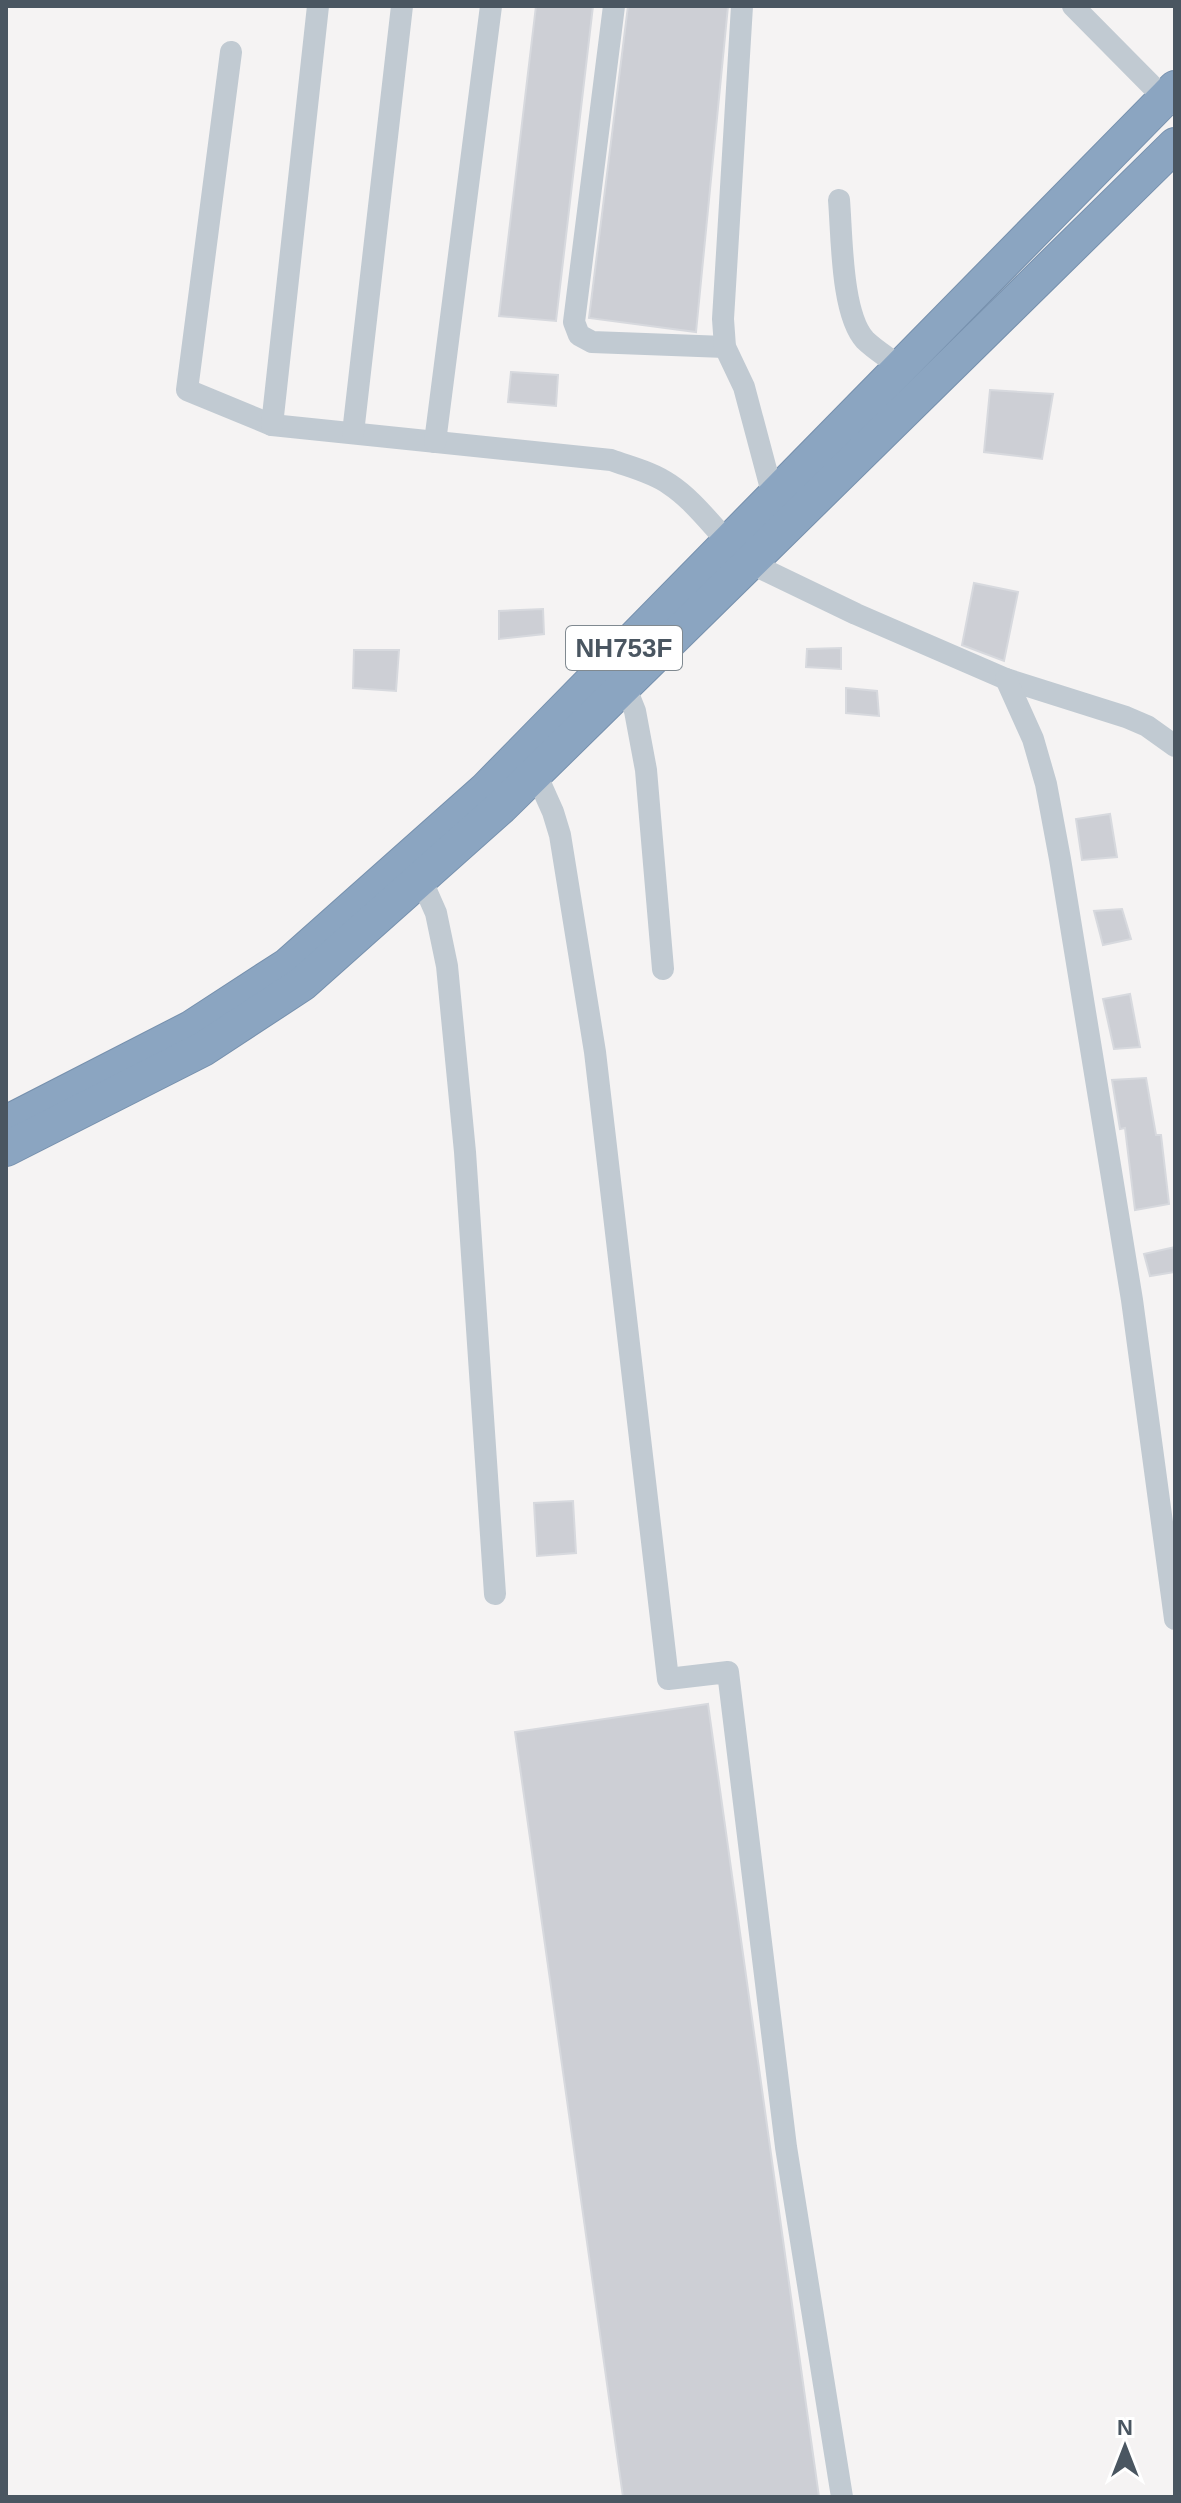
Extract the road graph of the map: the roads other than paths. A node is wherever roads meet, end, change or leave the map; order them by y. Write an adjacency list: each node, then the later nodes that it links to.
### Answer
1 (318, 6): 13 (street)
2 (402, 6): 14 (street)
3 (491, 6): 15 (street)
4 (614, 6): 11 (street)
5 (742, 6): 11 (street)
6 (1073, 6): 8 (street)
7 (231, 52): 13 (street)
8 (1171, 97): 12 (highway, NH753F)
9 (1175, 145): 17 (highway, NH753F)
10 (839, 200): 12 (street)
11 (725, 347): 16 (street)
12 (900, 367): 16 (highway, NH753F)
13 (272, 425): 14 (street)
14 (353, 433): 15 (street)
15 (435, 442): 17 (street)
16 (773, 496): 17 (highway, NH753F)
17 (739, 552): 18 (street); 19 (highway, NH753F); 24 (highway, NH753F)
18 (1006, 679): 20 (street); 27 (street)
19 (625, 686): 21 (highway, NH753F); 23 (street)
20 (1175, 746)
21 (536, 774): 22 (highway, NH753F); 28 (street)
22 (421, 879): 25 (highway, NH753F); 26 (street)
23 (663, 969)
24 (6, 1123)
25 (6, 1149)
26 (495, 1594)
27 (1175, 1619)
28 (842, 2497)

